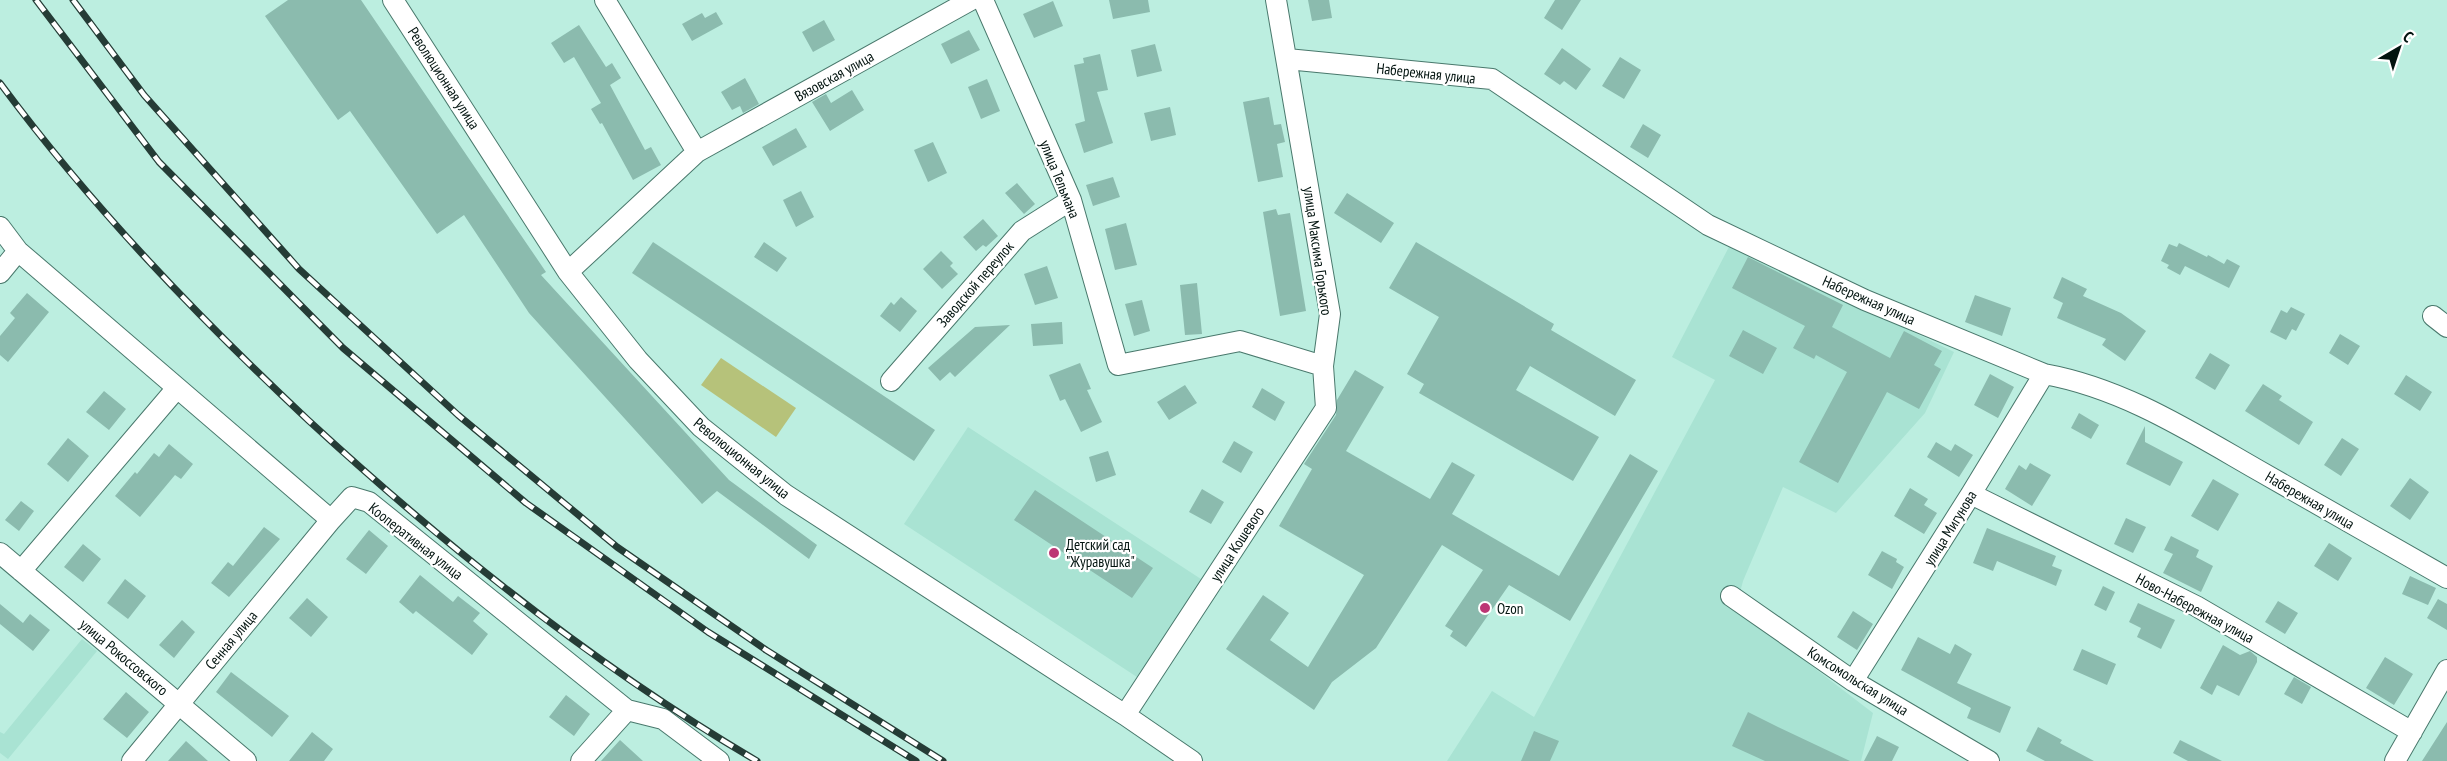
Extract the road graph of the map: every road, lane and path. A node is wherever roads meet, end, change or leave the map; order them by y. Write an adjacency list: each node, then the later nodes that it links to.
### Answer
1 (393, 0): 11 (street, Революционная улица)
2 (605, 0): 7 (street)
3 (971, 0): 7 (street, Вязовская улица)
4 (983, 0): 8 (street, улица Тельмана)
5 (1276, 0): 6 (street, улица Максима Горького)
6 (1287, 59): 13 (street, улица Максима Горького); 14 (street, Набережная улица)
7 (698, 152): 11 (street, Вязовская улица)
8 (1071, 200): 13 (street, улица Тельмана); 15 (street, Заводской переулок)
9 (0, 227): 10 (street)
10 (18, 251): 12 (street); 16 (street)
11 (568, 272): 27 (street, Революционная улица)
12 (0, 273)
13 (1323, 366): 27 (street, улица Кошевого)
14 (2044, 374): 17 (street, улица Мигунова); 21 (street, Набережная улица)
15 (891, 381)
16 (177, 388): 18 (street); 20 (street)
17 (1971, 494): 24 (street, улица Мигунова); 28 (street, Ново-Набережная улица)
18 (331, 520): 25 (street, Сенная улица); 26 (street, Кооперативная улица)
19 (0, 554): 20 (street, улица Рокоссовского)
20 (21, 571): 25 (street, улица Рокоссовского)
21 (2447, 578)
22 (1731, 596): 24 (street, Комсомольская улица)
23 (2447, 670): 28 (street)
24 (1853, 681): 34 (street, Комсомольская улица)
25 (179, 703): 29 (street, Сенная улица); 30 (street, улица Рокоссовского)
26 (627, 710): 31 (street); 32 (street, Кооперативная улица)
27 (1125, 715): 33 (street, Революционная улица)
28 (2412, 732): 35 (street)
29 (132, 761)
30 (246, 761)
31 (581, 761)
32 (719, 761)
33 (1192, 761)
34 (1989, 761)
35 (2395, 761)

